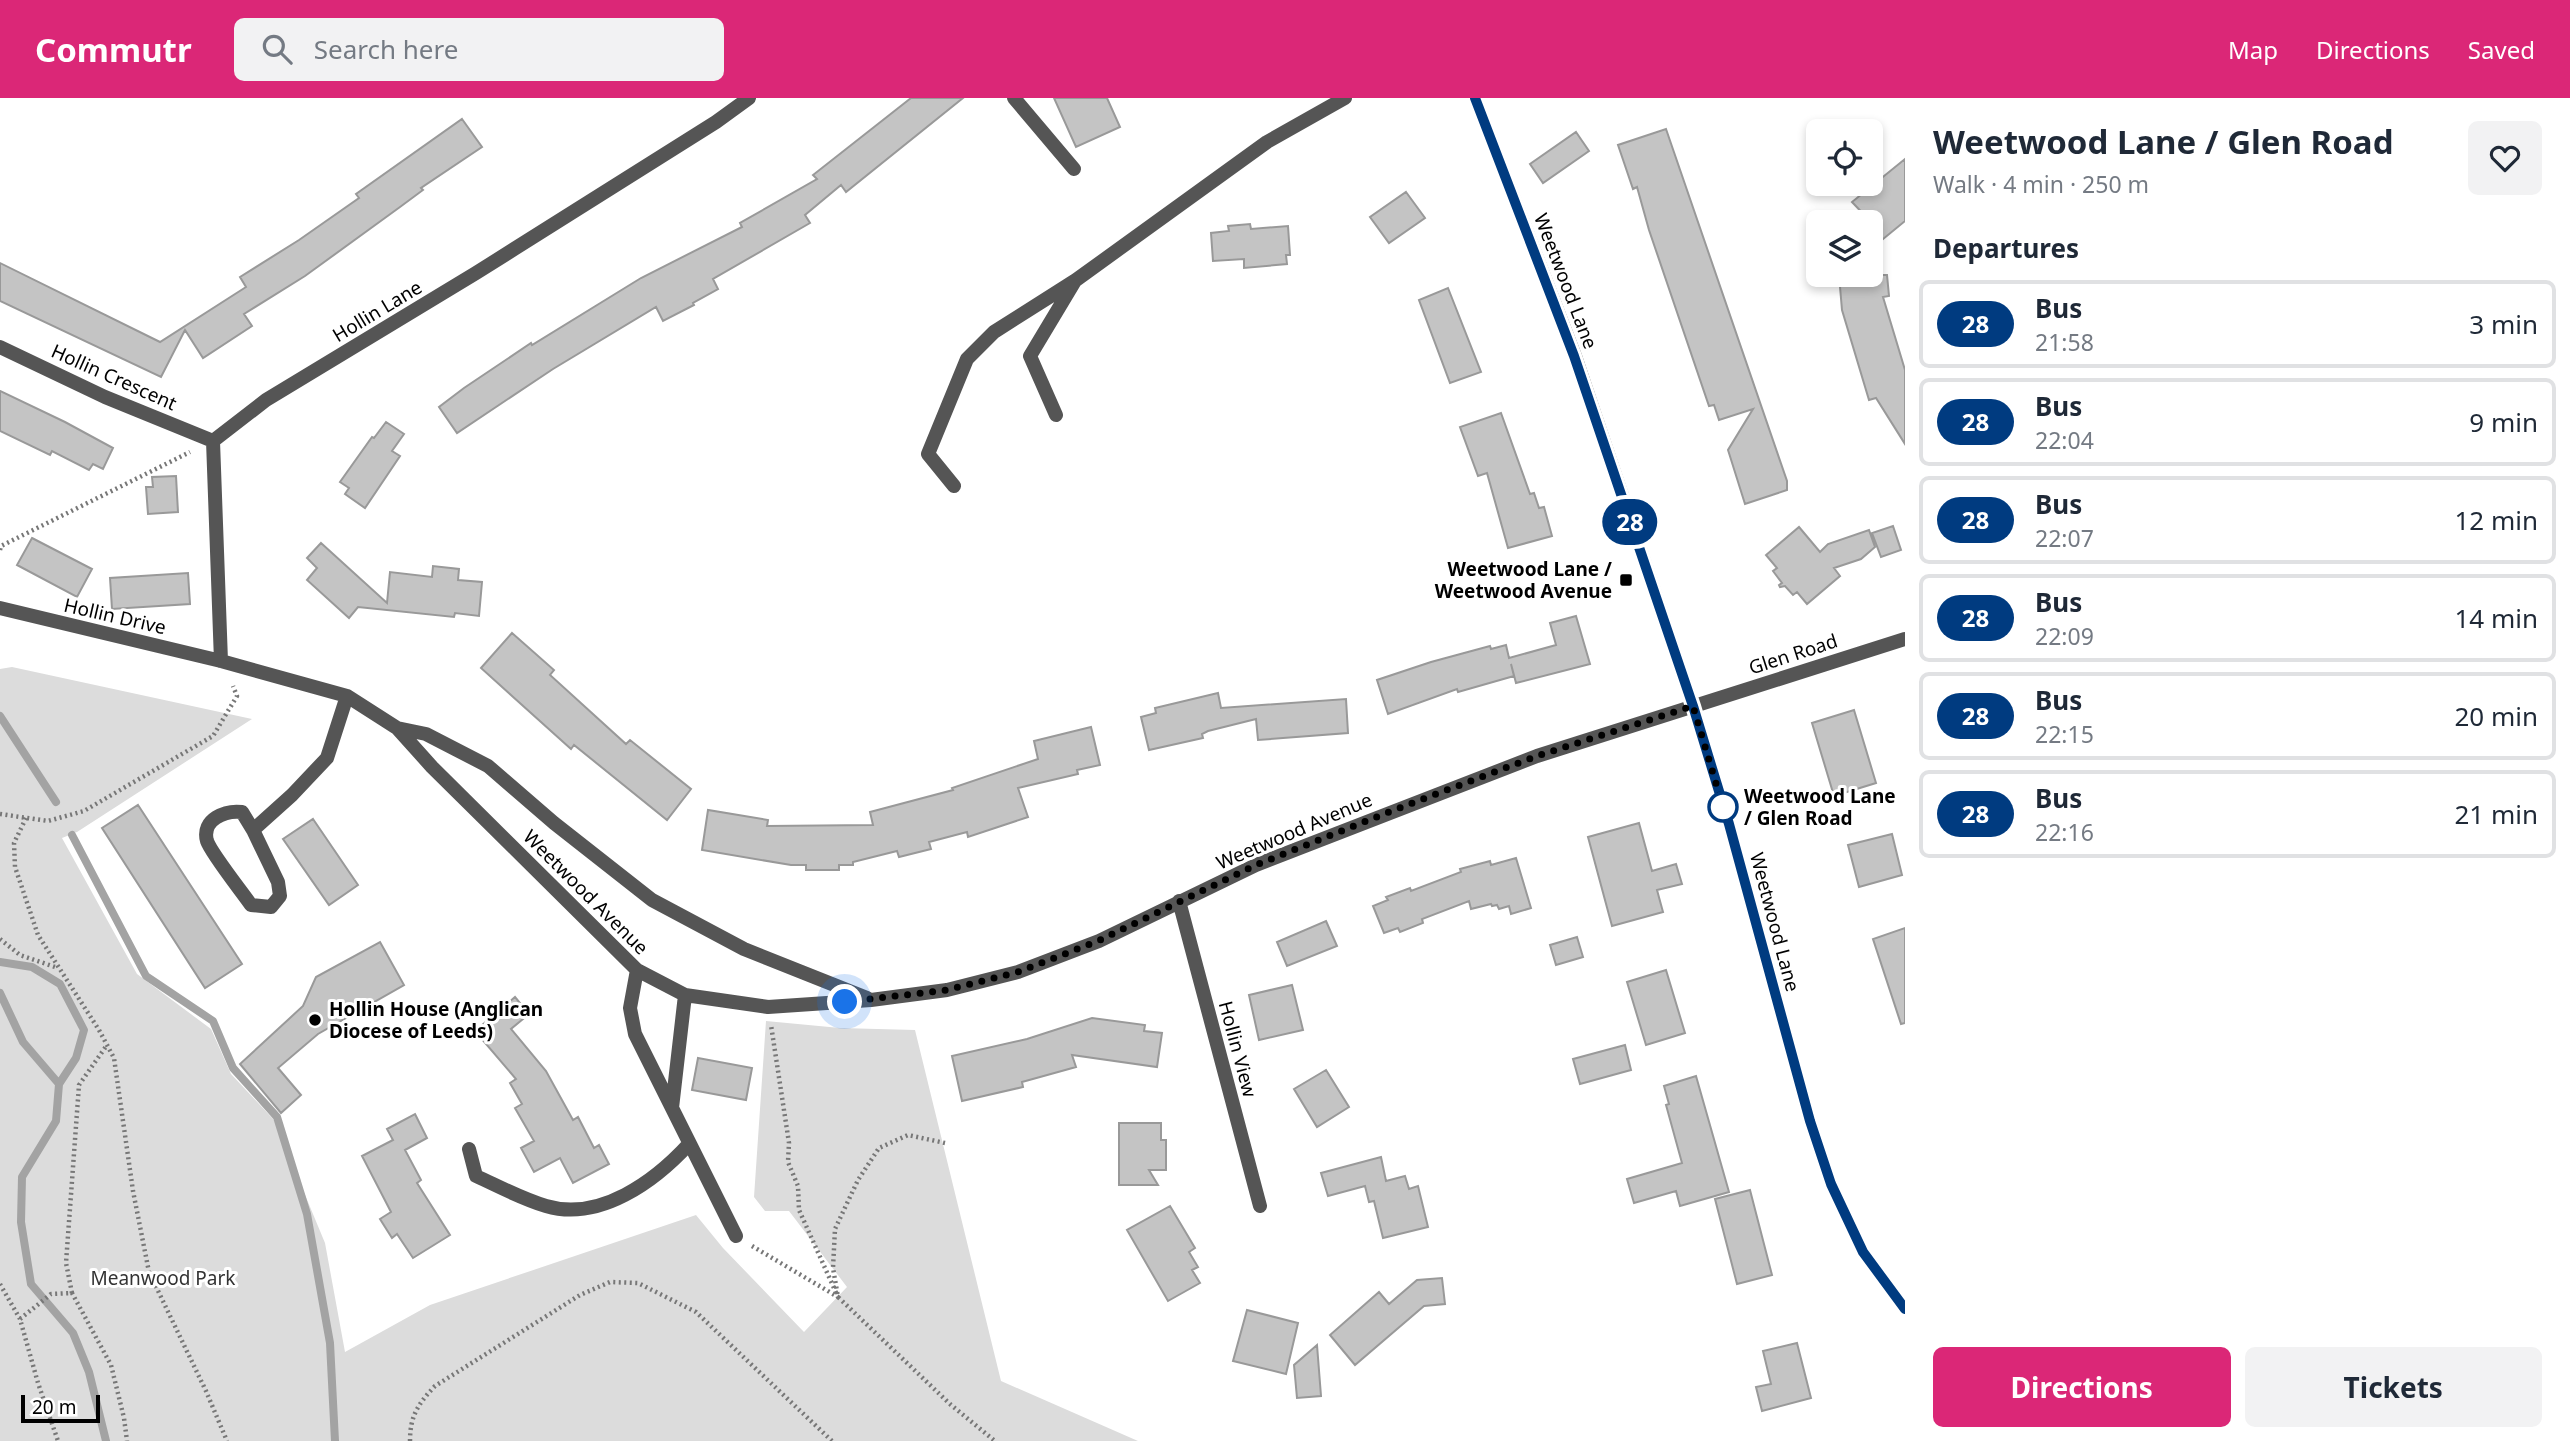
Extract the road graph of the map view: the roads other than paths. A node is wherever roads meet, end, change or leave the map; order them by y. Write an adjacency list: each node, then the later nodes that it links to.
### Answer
1 (749, 98): 9 (street, Hollin Lane)
2 (1014, 98): 5 (street)
3 (1345, 98): 6 (street)
4 (1475, 98): 15 (street, Weetwood Lane)
5 (1074, 169)
6 (1076, 280): 8 (street); 10 (street)
7 (0, 346): 9 (street, Hollin Crescent)
8 (1056, 415)
9 (213, 441): 13 (street)
10 (954, 486)
11 (0, 608): 13 (street, Hollin Drive)
12 (1905, 639): 15 (street, Glen Road)
13 (221, 660): 14 (street, Weetwood Avenue)
14 (347, 696): 16 (street, Weetwood Avenue); 17 (street)
15 (1693, 706): 18 (street, Weetwood Avenue); 27 (street, Weetwood Lane)
16 (397, 728): 19 (street, Weetwood Avenue); 21 (street, Weetwood Avenue)
17 (254, 830): 17 (street)
18 (1179, 901): 21 (street, Weetwood Avenue); 25 (street, Hollin View)
19 (637, 970): 20 (street, Weetwood Avenue); 22 (street)
20 (685, 995): 21 (street, Weetwood Avenue); 22 (street)
21 (871, 1000)
22 (671, 1109): 23 (street)
23 (689, 1144): 24 (street); 26 (street)
24 (469, 1149)
25 (1260, 1206)
26 (736, 1237)
27 (1905, 1309)

